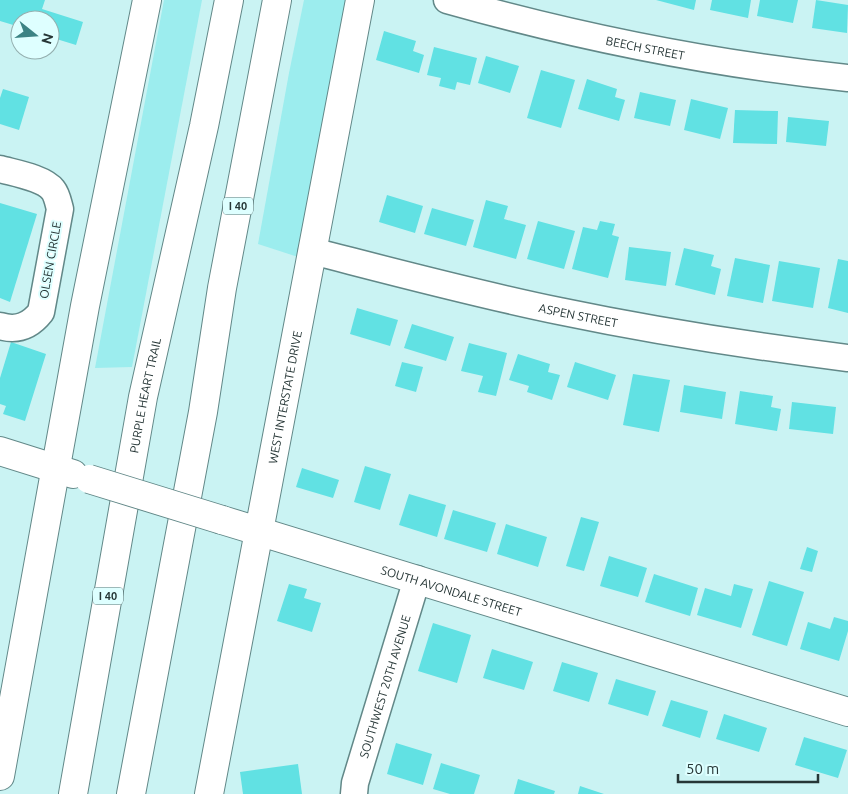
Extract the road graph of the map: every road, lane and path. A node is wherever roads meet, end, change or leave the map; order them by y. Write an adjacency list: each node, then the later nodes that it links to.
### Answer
1 (147, 0): 16 (main road)
2 (218, 0): 10 (main road)
3 (229, 0): 10 (main road, PURPLE HEART TRAIL / I 40)
4 (277, 0): 8 (main road, I 40)
5 (281, 0): 8 (main road)
6 (360, 0): 12 (main road, WEST INTERSTATE DRIVE)
7 (447, 0): 9 (street, BEECH STREET)
8 (271, 34): 22 (main road, I 40)
9 (848, 78)
10 (204, 126): 21 (main road, PURPLE HEART TRAIL / I 40)
11 (0, 169): 13 (street, OLSEN CIRCLE)
12 (312, 252): 14 (street, ASPEN STREET); 17 (main road, WEST INTERSTATE DRIVE)
13 (0, 326)
14 (848, 358)
15 (0, 451): 16 (main road, SOUTH AVONDALE STREET)
16 (56, 469): 17 (main road, SOUTH AVONDALE STREET, bridge); 20 (main road)
17 (258, 532): 18 (main road, SOUTH AVONDALE STREET); 23 (main road, WEST INTERSTATE DRIVE)
18 (417, 579): 19 (main road, SOUTH AVONDALE STREET); 24 (street, SOUTHWEST 20TH AVENUE)
19 (848, 712)
20 (0, 776)
21 (73, 794)
22 (131, 794)
23 (209, 794)
24 (354, 794)

